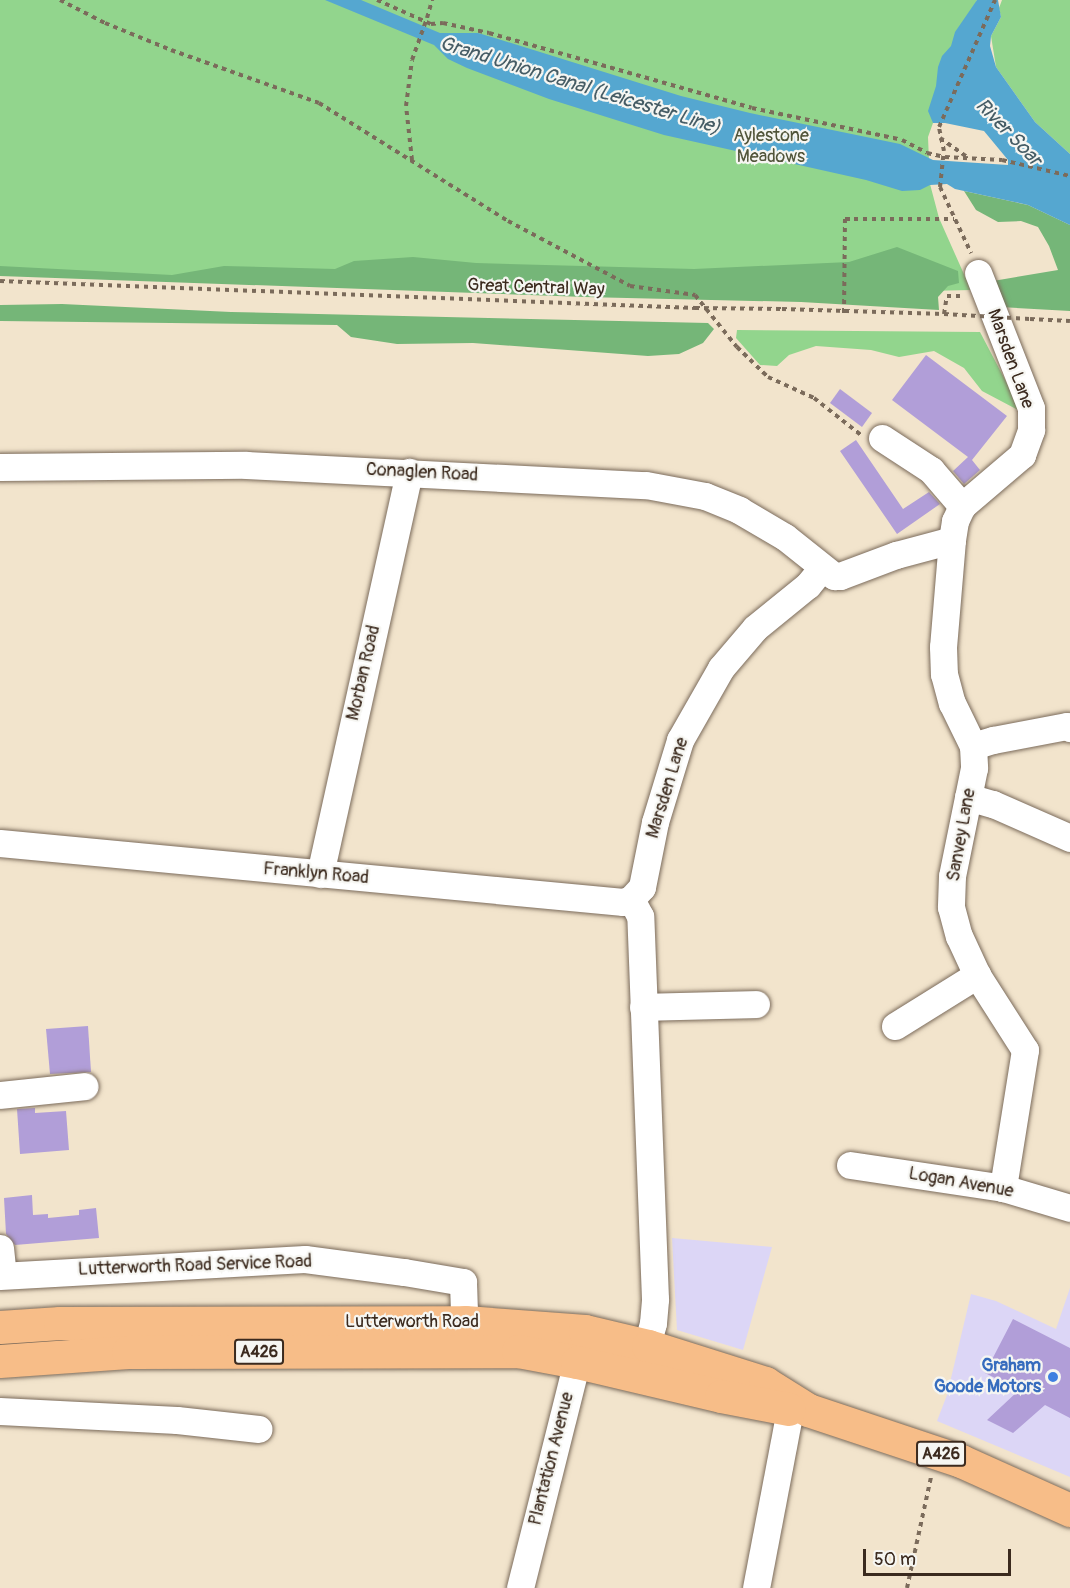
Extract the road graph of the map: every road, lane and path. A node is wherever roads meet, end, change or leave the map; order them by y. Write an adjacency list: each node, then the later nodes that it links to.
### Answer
1 (60, 0): 7 (path)
2 (377, 0): 6 (path)
3 (432, 0): 7 (path, bridge)
4 (995, 0): 5 (path)
5 (940, 137): 6 (path); 9 (path, bridge)
6 (967, 157): 8 (path)
7 (412, 160): 15 (path)
8 (1070, 176)
9 (954, 219): 11 (path); 12 (path)
10 (0, 282): 12 (path, Great Central Way, bridge)
11 (982, 285): 13 (path); 18 (street, Marsden Lane)
12 (844, 313): 13 (path, Great Central Way)
13 (944, 314): 14 (path, Great Central Way, bridge)
14 (1070, 321)
15 (882, 438): 18 (street)
16 (0, 467): 17 (street, Conaglen Road)
17 (409, 472): 20 (street, Conaglen Road); 26 (street, Morban Road)
18 (962, 506): 19 (street)
19 (952, 540): 20 (street); 22 (street, Sanvey Lane)
20 (822, 568): 27 (street, Marsden Lane)
21 (1069, 725): 22 (street)
22 (973, 746): 23 (street, Sanvey Lane)
23 (968, 797): 24 (street); 28 (street, Sanvey Lane)
24 (1070, 838)
25 (0, 843): 26 (street, Franklyn Road)
26 (320, 874): 27 (street, Franklyn Road)
27 (632, 899): 30 (street)
28 (977, 975): 31 (street); 35 (street, Sanvey Lane)
29 (756, 1004): 30 (street)
30 (643, 1007): 42 (street)
31 (895, 1026)
32 (85, 1086): 33 (street)
33 (0, 1095)
34 (850, 1165): 35 (street, Logan Avenue)
35 (1003, 1188): 36 (street, Logan Avenue)
36 (1070, 1208)
37 (0, 1248): 38 (street)
38 (1, 1275): 41 (street, Lutterworth Road Service Road)
39 (0, 1327): 41 (main road, Lutterworth Road / A426)
40 (585, 1331): 41 (main road, Lutterworth Road / A426); 42 (main road, Lutterworth Road / A426); 44 (street, Plantation Avenue)
41 (465, 1337): 43 (main road, Lutterworth Road / A426); 44 (main road, Lutterworth Road / A426)
42 (644, 1360): 44 (main road, Lutterworth Road / A426); 45 (main road, Lutterworth Road / A426)
43 (0, 1361)
44 (577, 1362): 50 (street, Plantation Avenue)
45 (799, 1410): 48 (main road, Lutterworth Road / A426); 51 (street)
46 (0, 1411): 47 (street)
47 (260, 1429)
48 (937, 1453): 49 (main road, Lutterworth Road / A426); 52 (path)
49 (1070, 1510)
50 (520, 1588)
51 (756, 1588)
52 (907, 1588)

